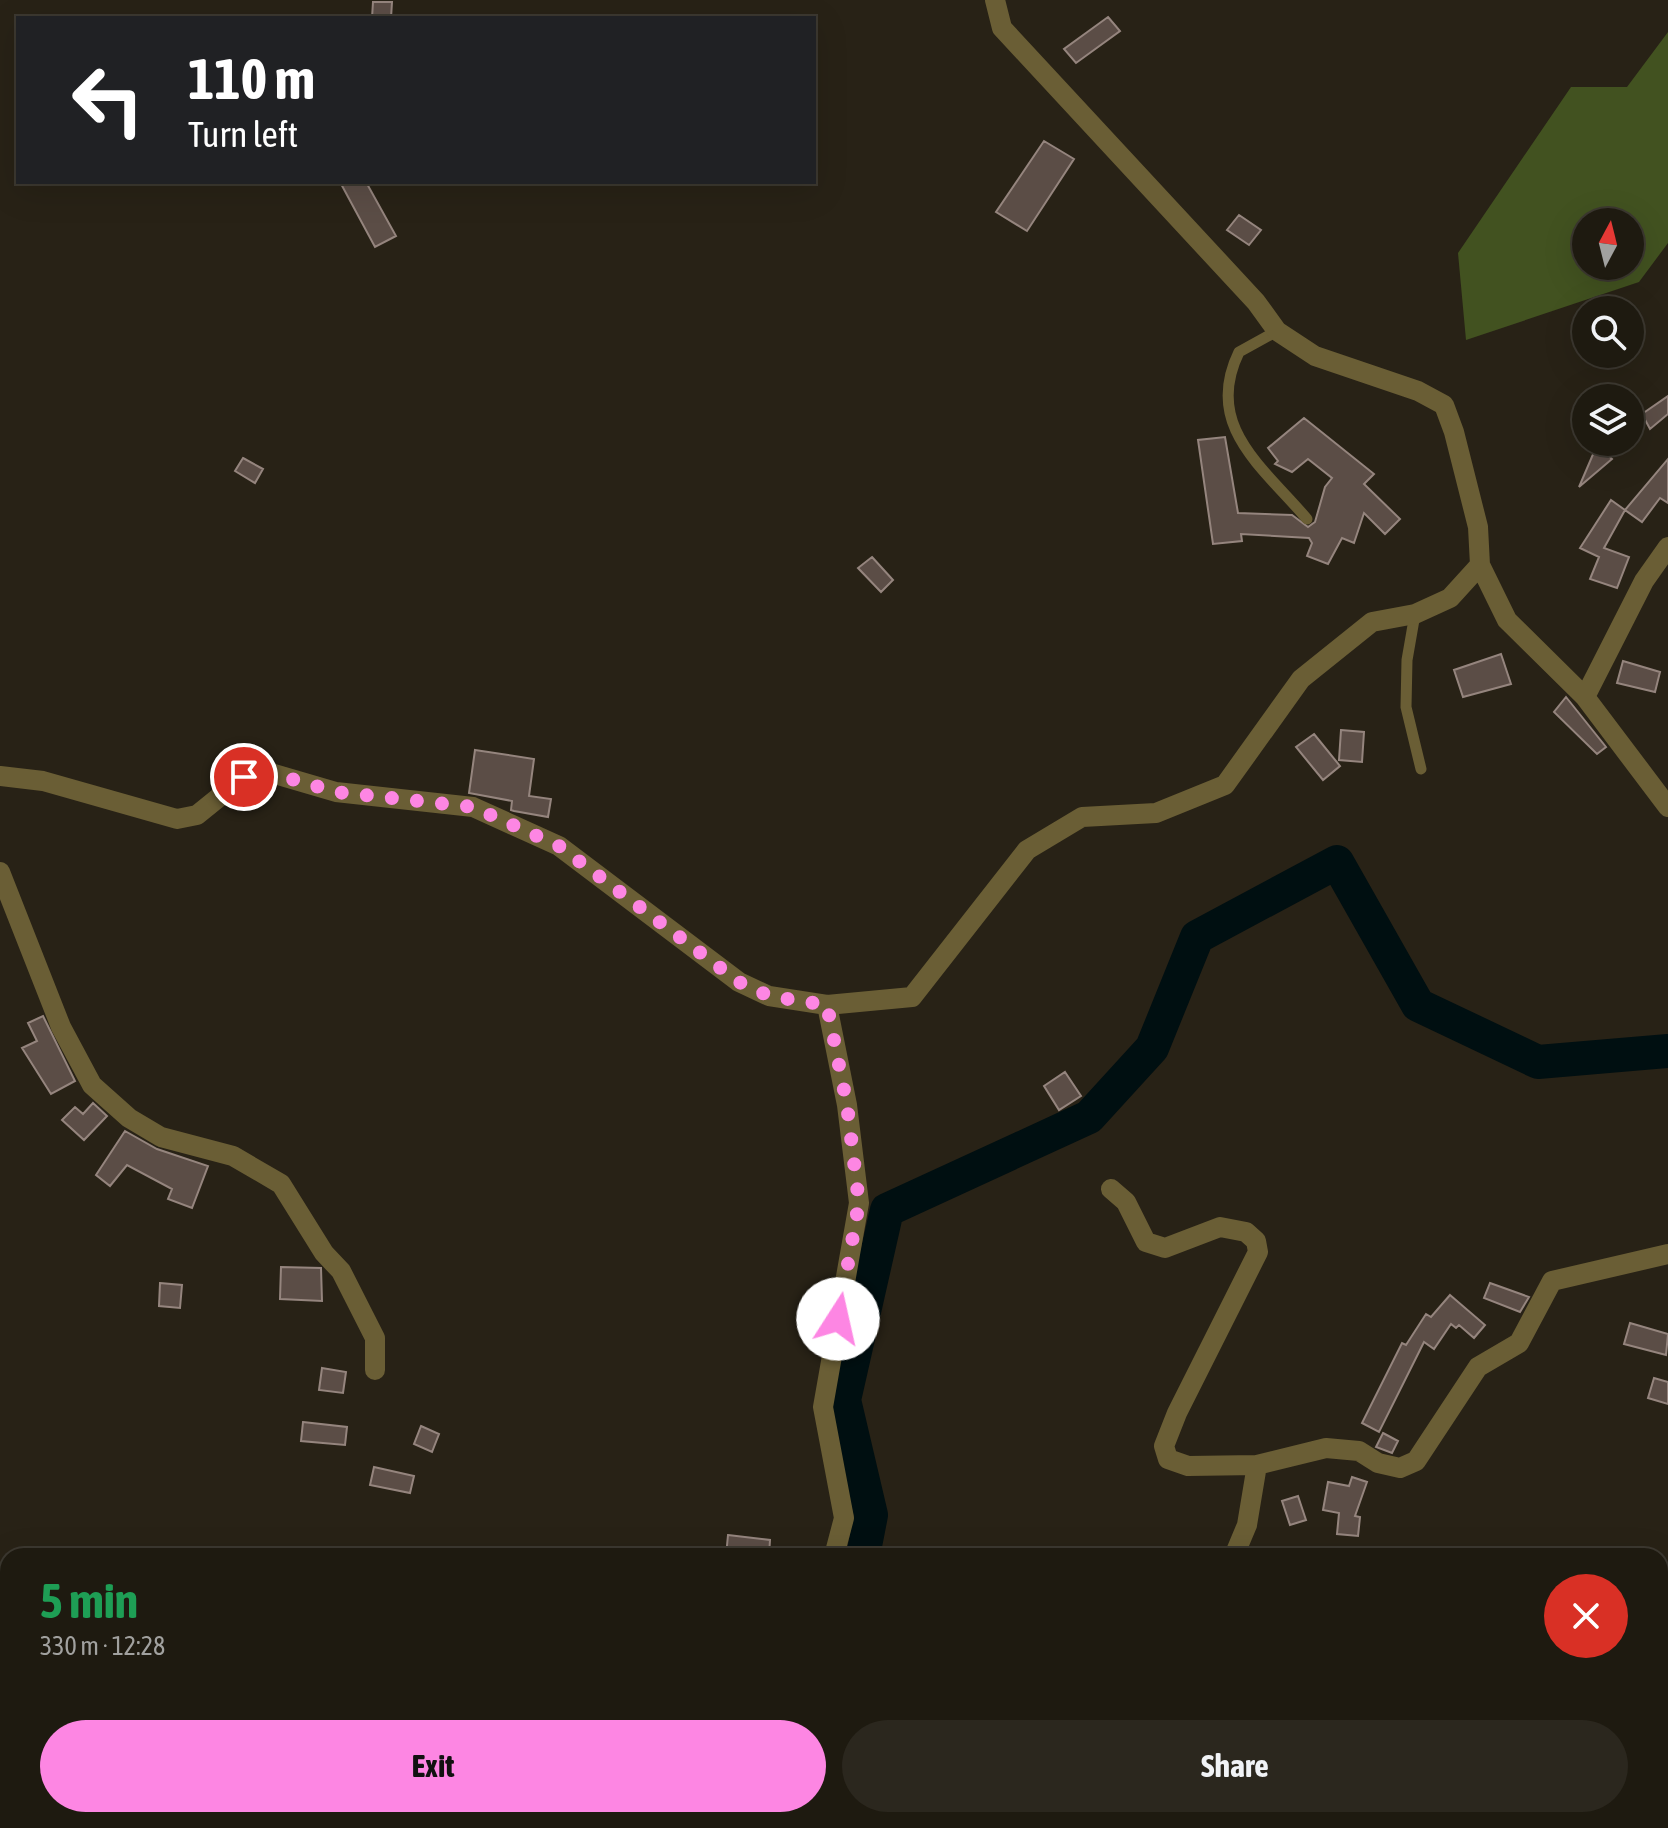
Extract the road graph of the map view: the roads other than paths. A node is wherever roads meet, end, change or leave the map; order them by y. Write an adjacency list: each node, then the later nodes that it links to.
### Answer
1 (995, 0): 2 (street)
2 (1277, 331): 3 (lane); 5 (street)
3 (1307, 519)
4 (1668, 547): 7 (street)
5 (1480, 565): 6 (street); 7 (street)
6 (1415, 614): 8 (lane); 12 (street)
7 (1585, 697): 10 (street)
8 (1421, 769)
9 (0, 776): 12 (street)
10 (1668, 807)
11 (0, 872): 15 (street)
12 (827, 1005): 17 (street)
13 (1111, 1189): 16 (street)
14 (1668, 1254): 16 (street)
15 (375, 1370)
16 (1257, 1465): 18 (street)
17 (836, 1548)
18 (1237, 1548)

